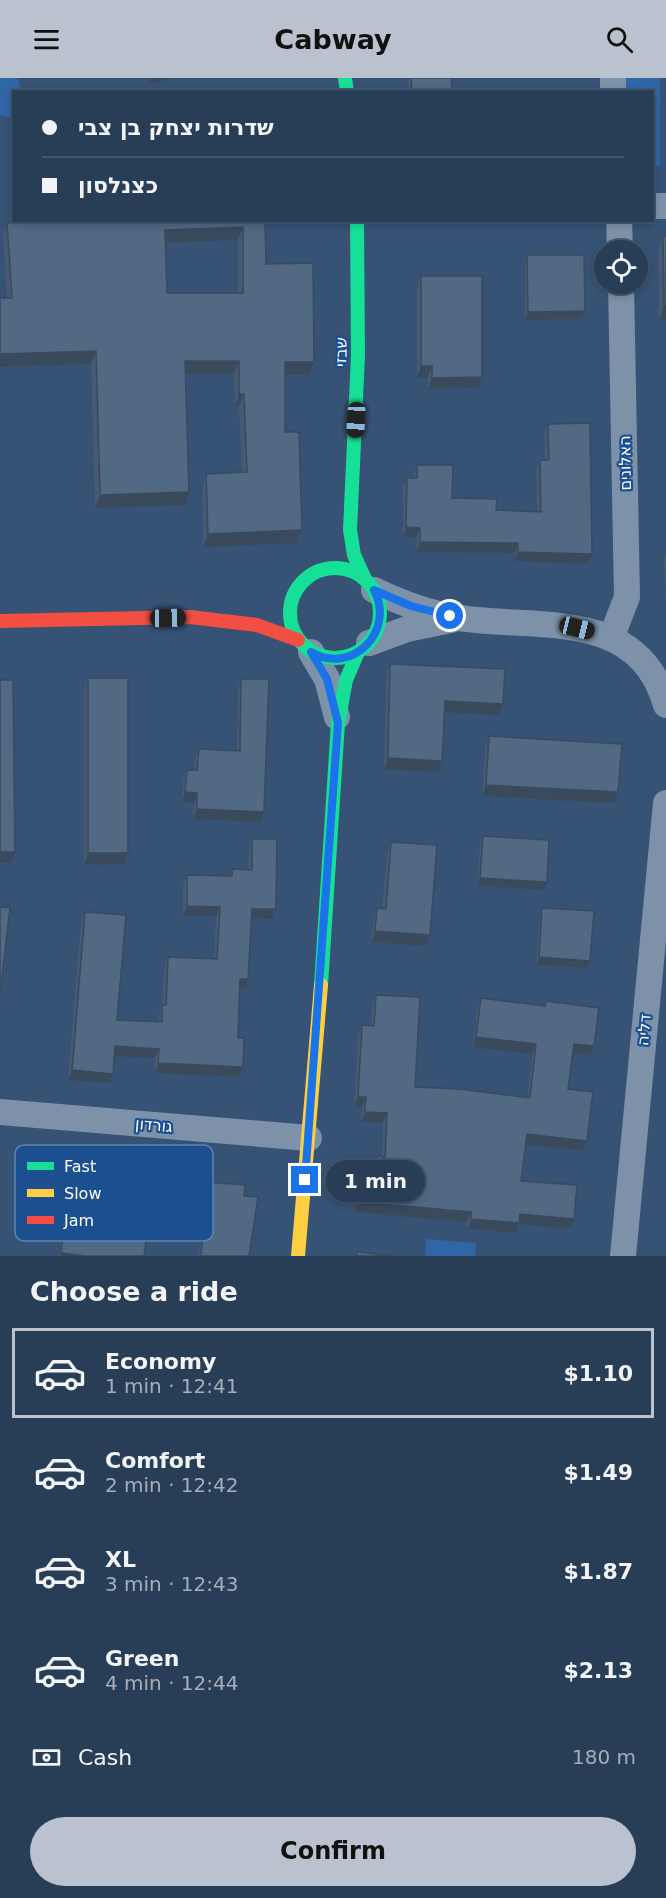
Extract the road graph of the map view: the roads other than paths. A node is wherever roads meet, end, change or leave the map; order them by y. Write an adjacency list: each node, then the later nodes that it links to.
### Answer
1 (357, 222): 5 (street, שבזי)
2 (620, 222): 3 (street)
3 (620, 240)
4 (621, 294): 16 (street, האלונים)
5 (352, 484): 6 (street, שבזי); 9 (street, שבזי)
6 (338, 526)
7 (324, 552): 8 (street)
8 (312, 574): 9 (street); 10 (street)
9 (370, 584): 14 (street); 18 (street)
10 (297, 589): 11 (street); 17 (street)
11 (275, 599)
12 (244, 608): 13 (street)
13 (190, 617): 15 (street); 17 (street)
14 (460, 618): 16 (street); 18 (street)
15 (0, 621)
16 (611, 638): 19 (street)
17 (304, 646): 18 (street); 20 (street)
18 (364, 648): 20 (street)
19 (666, 705)
20 (338, 723): 23 (street)
21 (666, 804): 25 (street, דליה)
22 (0, 1112): 23 (street, גורדון)
23 (309, 1138): 24 (street)
24 (298, 1256)
25 (622, 1256)

